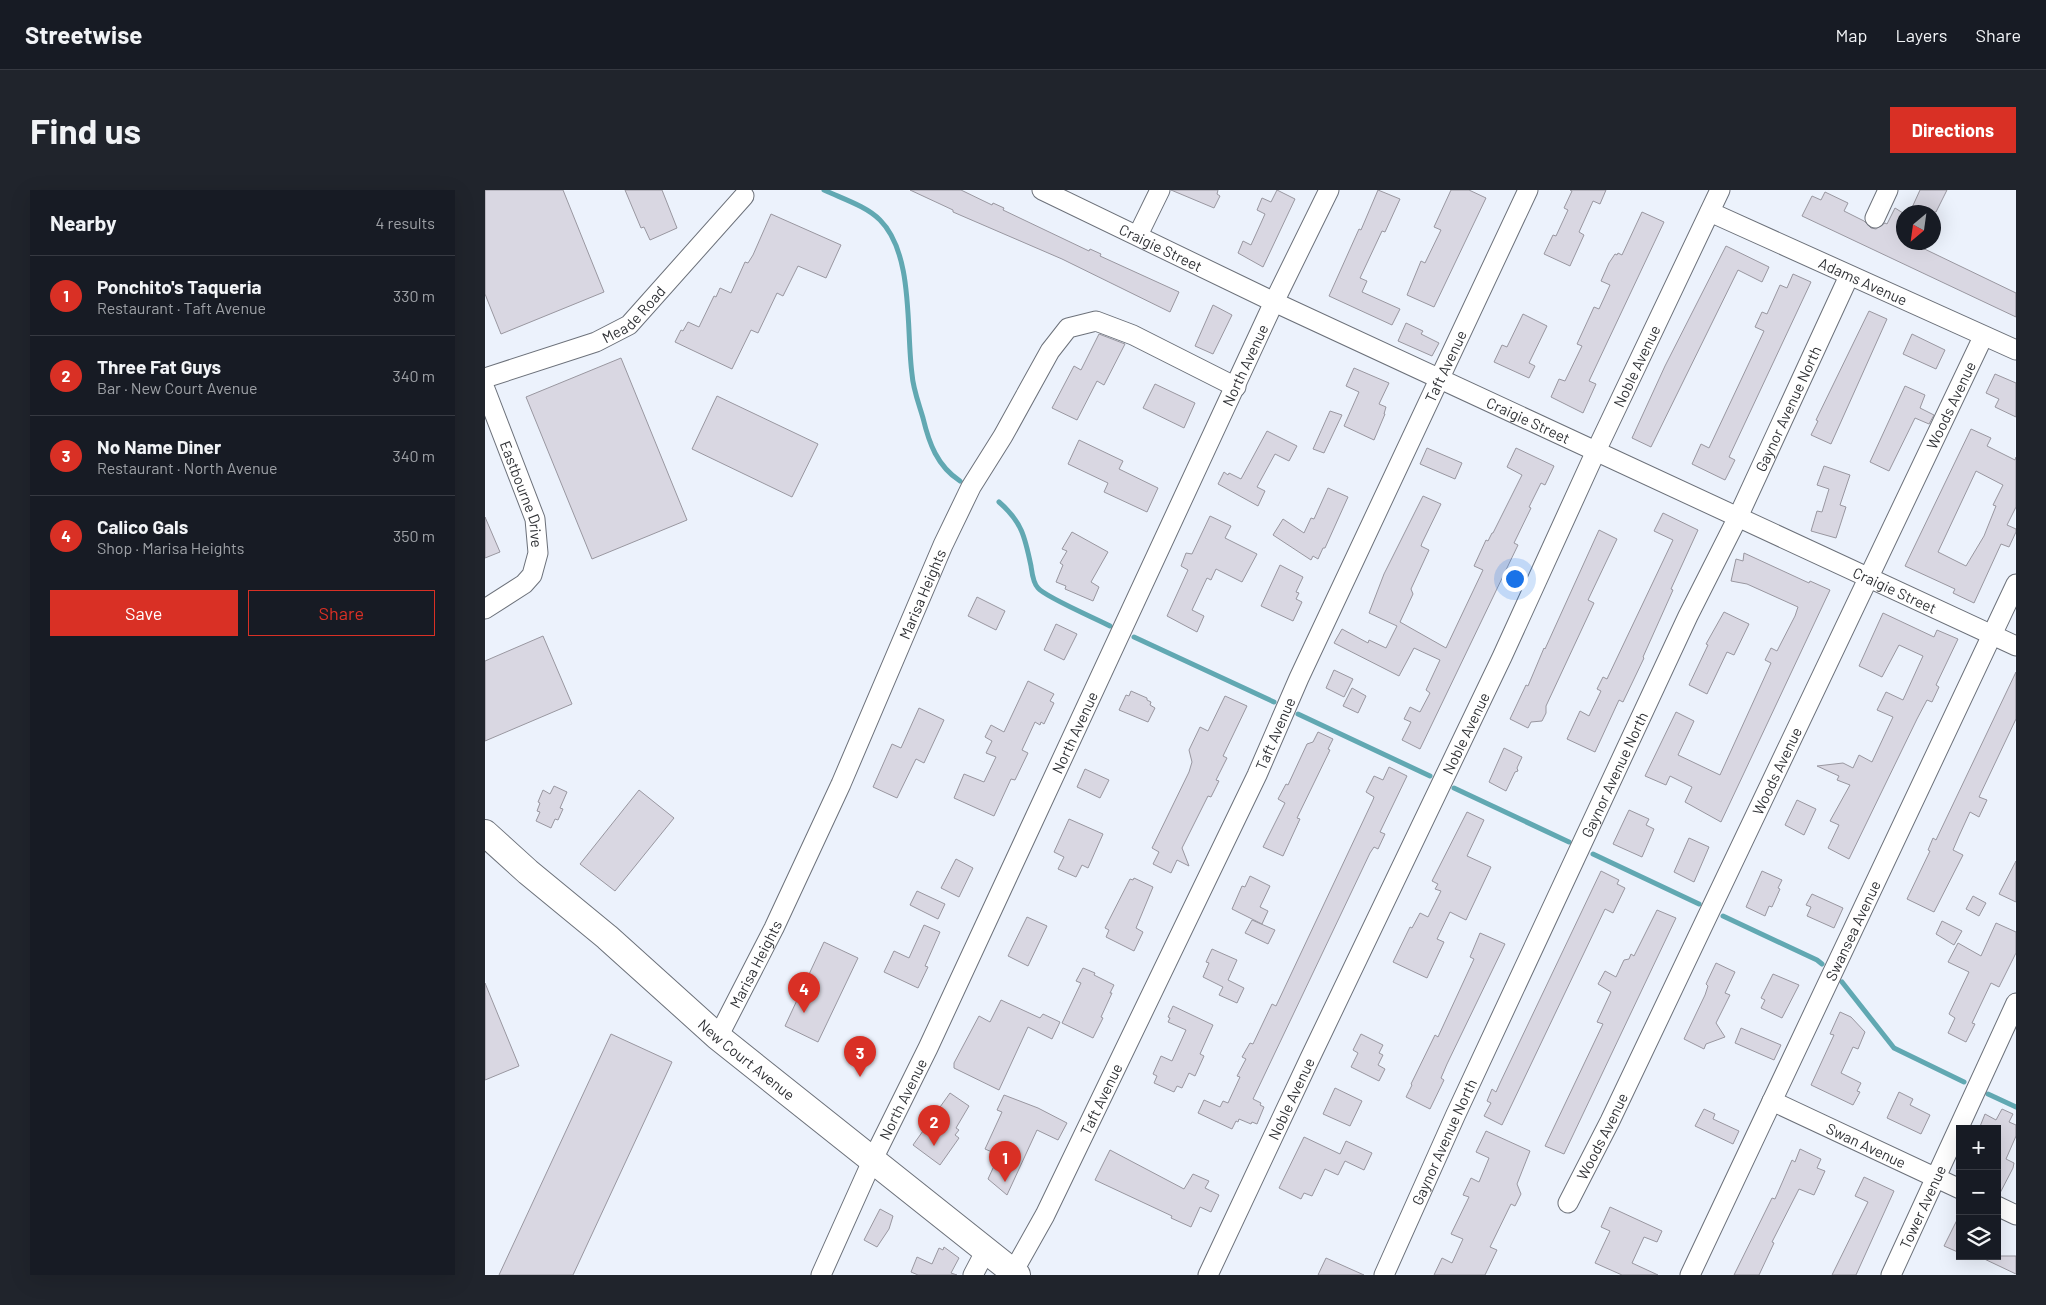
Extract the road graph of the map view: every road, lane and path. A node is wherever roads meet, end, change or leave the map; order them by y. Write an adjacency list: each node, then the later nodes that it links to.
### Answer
1 (1042, 190): 10 (street, Craigie Street)
2 (1159, 190): 10 (street)
3 (1329, 190): 12 (street, North Avenue)
4 (1528, 190): 16 (street, Taft Avenue)
5 (1720, 190): 8 (street, Noble Avenue)
6 (1888, 190): 9 (street)
7 (744, 196): 15 (street, Meade Road)
8 (1709, 212): 11 (street, Adams Avenue); 19 (street, Noble Avenue)
9 (1875, 218)
10 (1138, 235): 12 (street, Craigie Street)
11 (1849, 276): 13 (street, Adams Avenue); 20 (street, Gaynor Avenue North)
12 (1274, 302): 16 (street, Craigie Street); 17 (street, North Avenue)
13 (1983, 337): 14 (street, Adams Avenue); 21 (street, Woods Avenue)
14 (2016, 350)
15 (485, 378)
16 (1439, 378): 19 (street, Craigie Street); 37 (street, Taft Avenue)
17 (1236, 388): 28 (street, Marisa Heights); 30 (street, North Avenue)
18 (485, 389): 23 (street, Eastbourne Drive)
19 (1596, 451): 20 (street, Craigie Street); 40 (street, Noble Avenue)
20 (1738, 517): 21 (street, Craigie Street); 41 (street, Gaynor Avenue North)
21 (1870, 578): 24 (street, Craigie Street); 33 (street, Woods Avenue)
22 (2016, 584): 24 (street, Swansea Avenue)
23 (485, 609)
24 (1993, 634): 25 (street, Craigie Street); 29 (street, Swansea Avenue)
25 (2016, 646)
26 (485, 833): 28 (main road, New Court Avenue)
27 (2016, 1003): 31 (street, Tower Avenue)
28 (718, 1037): 30 (main road, New Court Avenue)
29 (1772, 1101): 31 (street, Swan Avenue); 42 (street, Swansea Avenue)
30 (873, 1159): 36 (main road, New Court Avenue); 38 (street, North Avenue)
31 (1936, 1178): 32 (street, Swan Avenue); 43 (street, Tower Avenue)
32 (1956, 1187)
33 (1568, 1202)
34 (2001, 1208): 35 (street)
35 (2016, 1215)
36 (986, 1250): 37 (main road, New Court Avenue); 39 (street)
37 (1015, 1274)
38 (821, 1275)
39 (973, 1275)
40 (1208, 1275)
41 (1384, 1275)
42 (1690, 1275)
43 (1891, 1275)

